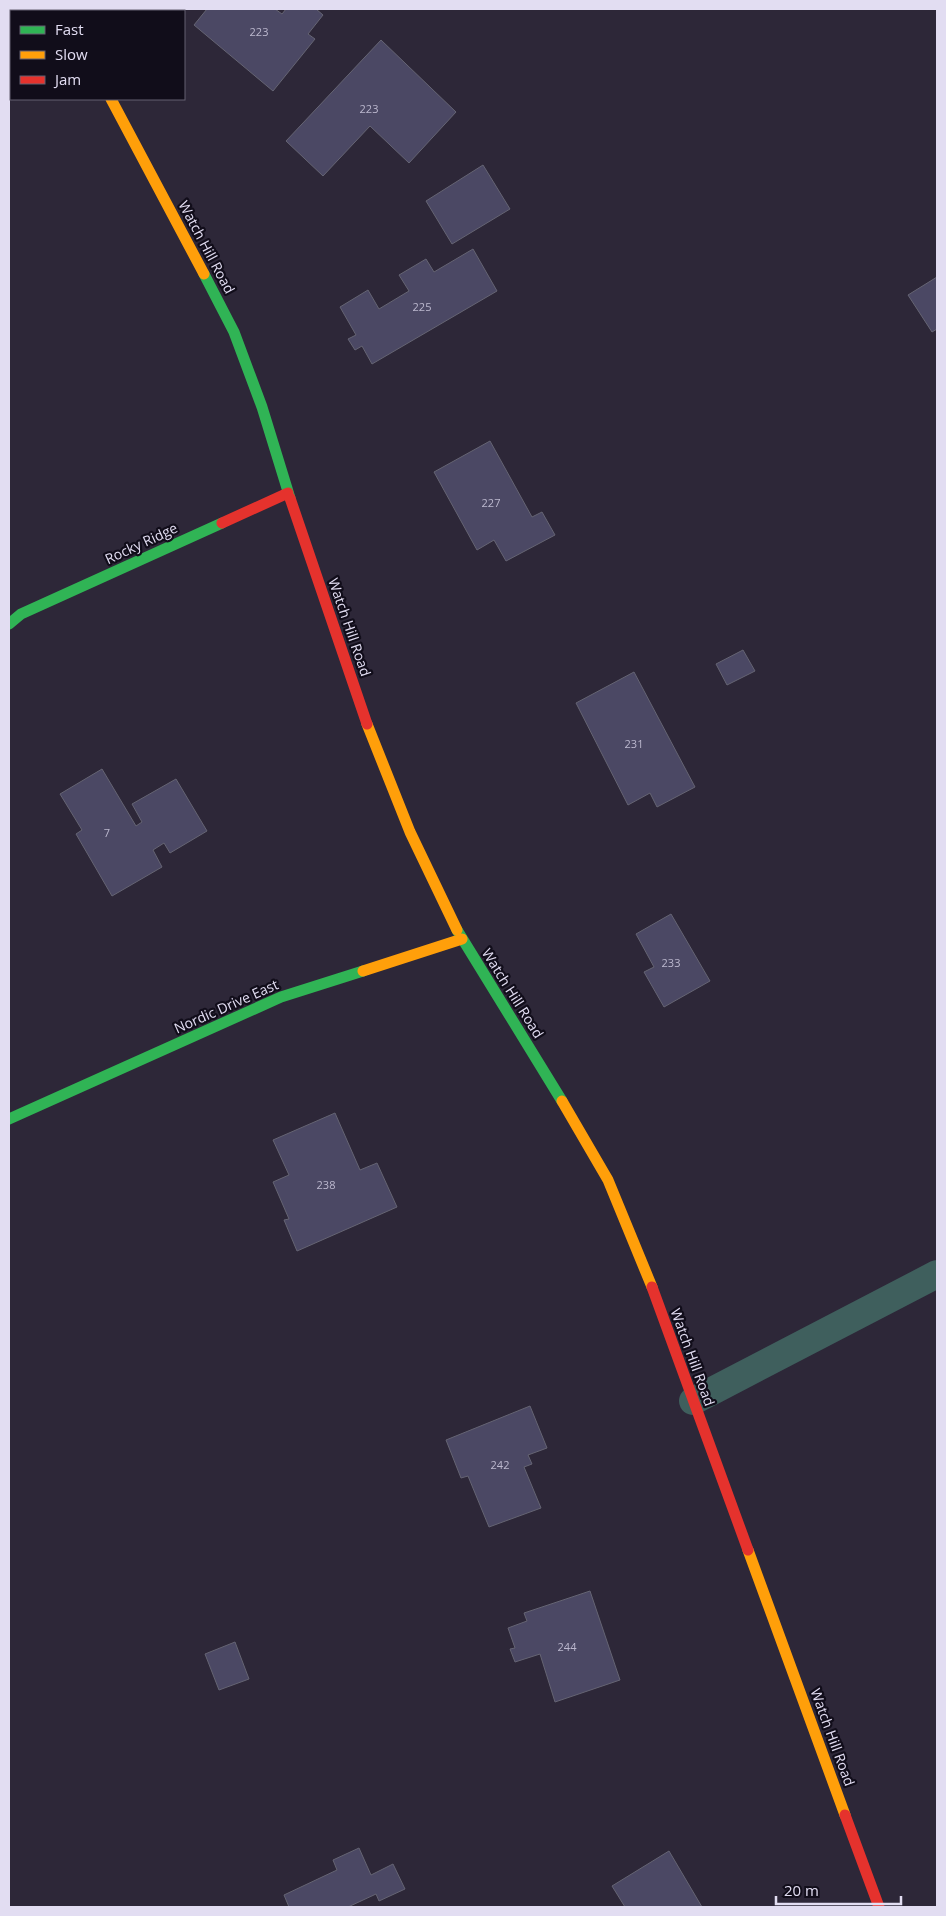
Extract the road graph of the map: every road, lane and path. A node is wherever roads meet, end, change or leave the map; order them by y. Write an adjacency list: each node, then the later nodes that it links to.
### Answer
1 (112, 100): 2 (street, Watch Hill Road)
2 (288, 493): 3 (street, Rocky Ridge); 4 (street, Watch Hill Road)
3 (9, 624)
4 (462, 939): 5 (street, Nordic Drive East); 7 (street, Watch Hill Road)
5 (9, 1118)
6 (937, 1274): 7 (street)
7 (693, 1401): 8 (street, Watch Hill Road)
8 (879, 1907)

